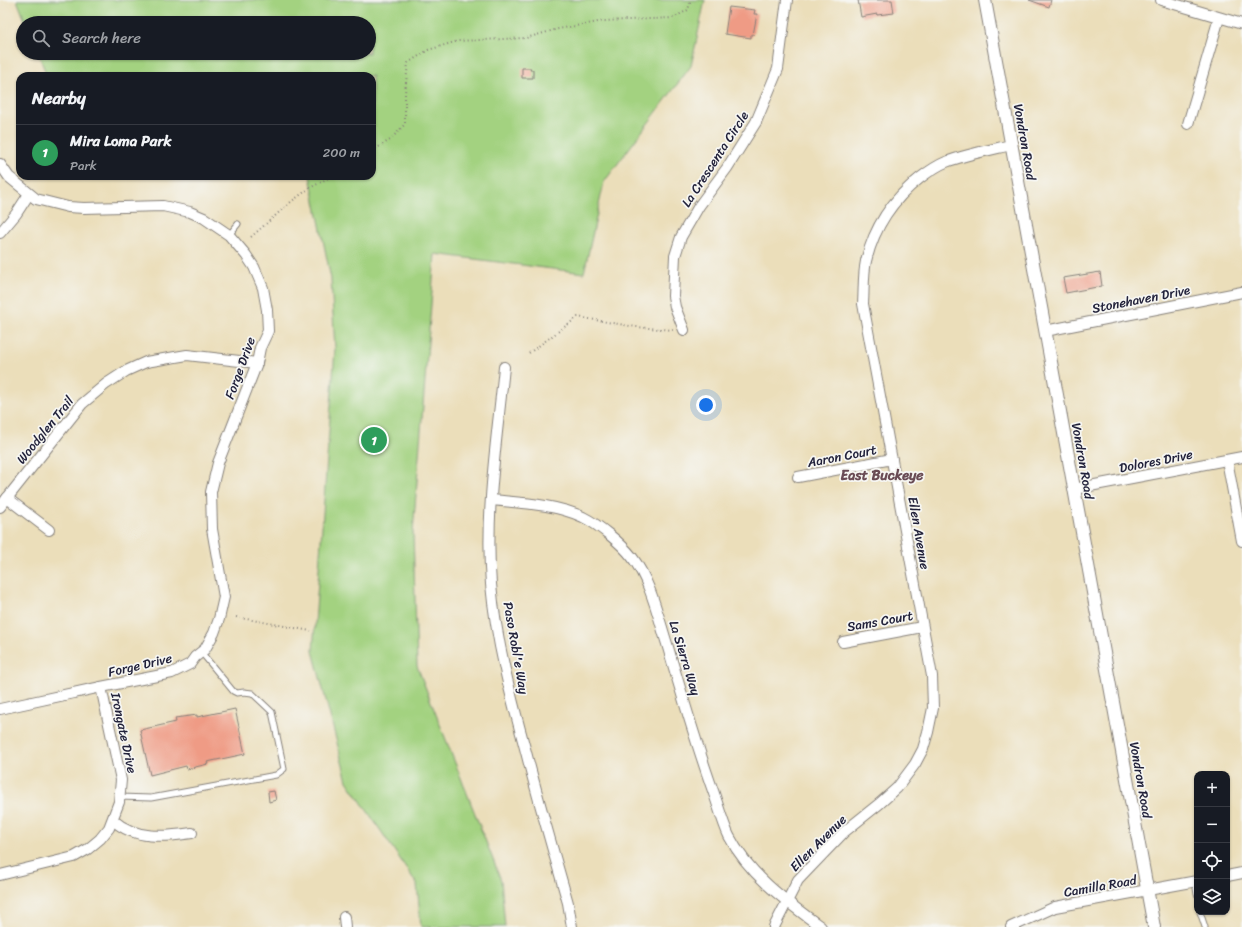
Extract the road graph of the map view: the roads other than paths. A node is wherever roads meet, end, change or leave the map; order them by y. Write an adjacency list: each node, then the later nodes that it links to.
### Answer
1 (787, 0): 14 (street, La Crescenta Circle)
2 (985, 0): 7 (street, Vondron Road)
3 (1162, 0): 4 (street)
4 (1219, 18): 5 (street); 6 (street)
5 (1242, 24)
6 (1188, 124)
7 (1011, 145): 15 (street, Vondron Road); 19 (street, Ellen Avenue)
8 (0, 164): 9 (street, Forge Drive)
9 (29, 194): 11 (street); 12 (street, Forge Drive)
10 (238, 224): 12 (lane)
11 (0, 233)
12 (229, 235): 16 (street, Forge Drive)
13 (1242, 292): 15 (street, Stonehaven Drive)
14 (684, 330)
15 (1045, 331): 22 (street, Vondron Road)
16 (256, 363): 23 (street, Woodglen Trail); 30 (street, Forge Drive)
17 (504, 368): 24 (street, Paso Robl'e Way)
18 (1242, 457): 20 (street, Dolores Drive)
19 (892, 459): 21 (street, Aaron Court); 28 (street, Ellen Avenue)
20 (1227, 460): 22 (street, Dolores Drive); 27 (street)
21 (798, 478)
22 (1074, 489): 40 (street, Vondron Road)
23 (7, 498): 25 (street, Woodglen Trail); 26 (street)
24 (491, 500): 41 (street, La Sierra Way); 43 (street, Paso Robl'e Way)
25 (0, 506)
26 (49, 530)
27 (1242, 542)
28 (922, 627): 29 (street, Sams Court); 41 (street, Ellen Avenue)
29 (843, 642)
30 (201, 652): 31 (street, Forge Drive); 33 (lane)
31 (101, 687): 32 (street, Forge Drive); 33 (street, Irongate Drive)
32 (0, 709)
33 (119, 797): 34 (street, Irongate Drive)
34 (113, 820): 35 (street); 37 (street, Irongate Drive)
35 (192, 833)
36 (1242, 873): 38 (street)
37 (0, 874)
38 (1230, 875)
39 (1194, 881): 40 (street, Camilla Road)
40 (1147, 890): 46 (street, Camilla Road); 47 (street, Vondron Road)
41 (786, 902): 44 (street, Ellen Avenue); 45 (street)
42 (1201, 915): 48 (lane)
43 (572, 927)
44 (774, 927)
45 (821, 927)
46 (1011, 927)
47 (1154, 927)
48 (1206, 927)

